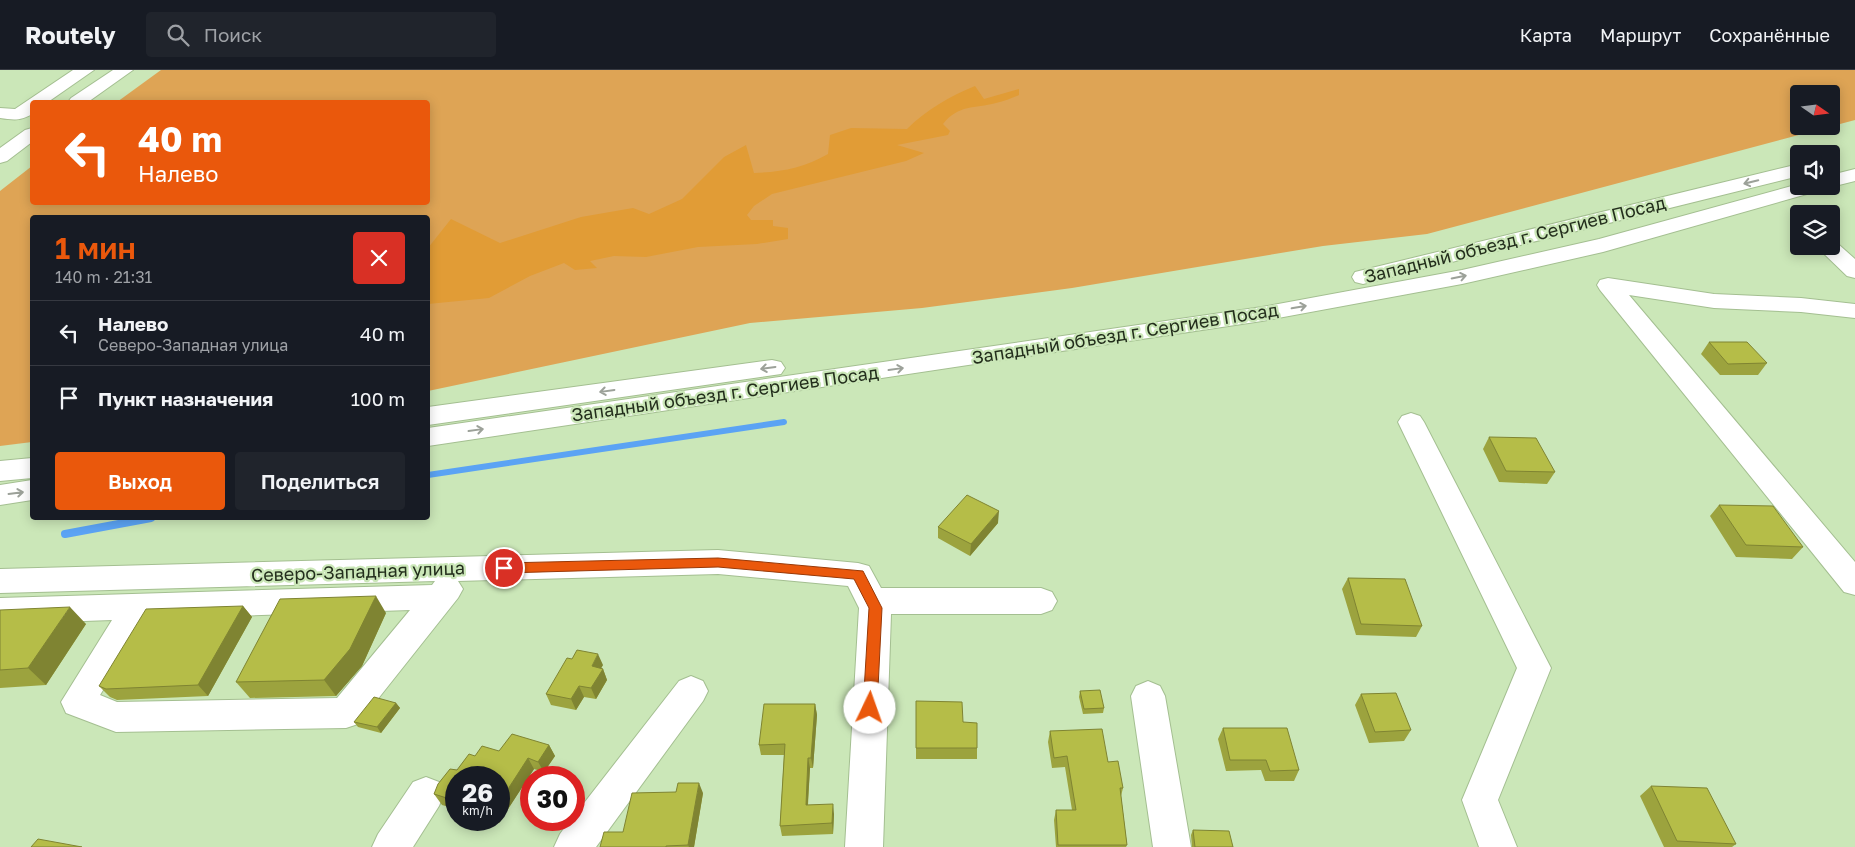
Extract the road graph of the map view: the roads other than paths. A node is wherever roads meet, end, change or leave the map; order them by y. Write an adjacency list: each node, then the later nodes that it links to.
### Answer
1 (84, 70): 3 (main road)
2 (124, 70): 4 (main road)
3 (40, 100)
4 (81, 100)
5 (30, 135): 6 (main road)
6 (0, 157)
7 (1790, 172): 14 (main road, Западный объезд г. Сергиев Посад, one-way to 14)
8 (1855, 175): 9 (main road)
9 (1840, 179)
10 (1790, 193): 16 (main road, Западный объезд г. Сергиев Посад, one-way to 10)
11 (1837, 255): 12 (main road)
12 (1855, 271)
13 (1855, 311): 23 (main road)
14 (430, 416)
15 (1411, 422): 36 (main road)
16 (430, 437)
17 (30, 468): 18 (main road)
18 (0, 471)
19 (30, 490): 20 (main road, one-way to 19)
20 (0, 494)
21 (465, 569): 22 (main road, Северо-Западная улица); 24 (main road); 25 (main road, Северо-Западная улица)
22 (0, 582)
23 (1855, 583)
24 (440, 597): 27 (main road); 27 (main road)
25 (872, 601): 26 (main road); 34 (main road, Северо-Западная улица)
26 (1041, 601)
27 (138, 607): 28 (main road)
28 (0, 611)
29 (691, 691): 33 (main road)
30 (1148, 696): 35 (main road)
31 (426, 794): 32 (main road)
32 (391, 847)
33 (573, 847)
34 (864, 847)
35 (1172, 847)
36 (1498, 847)

